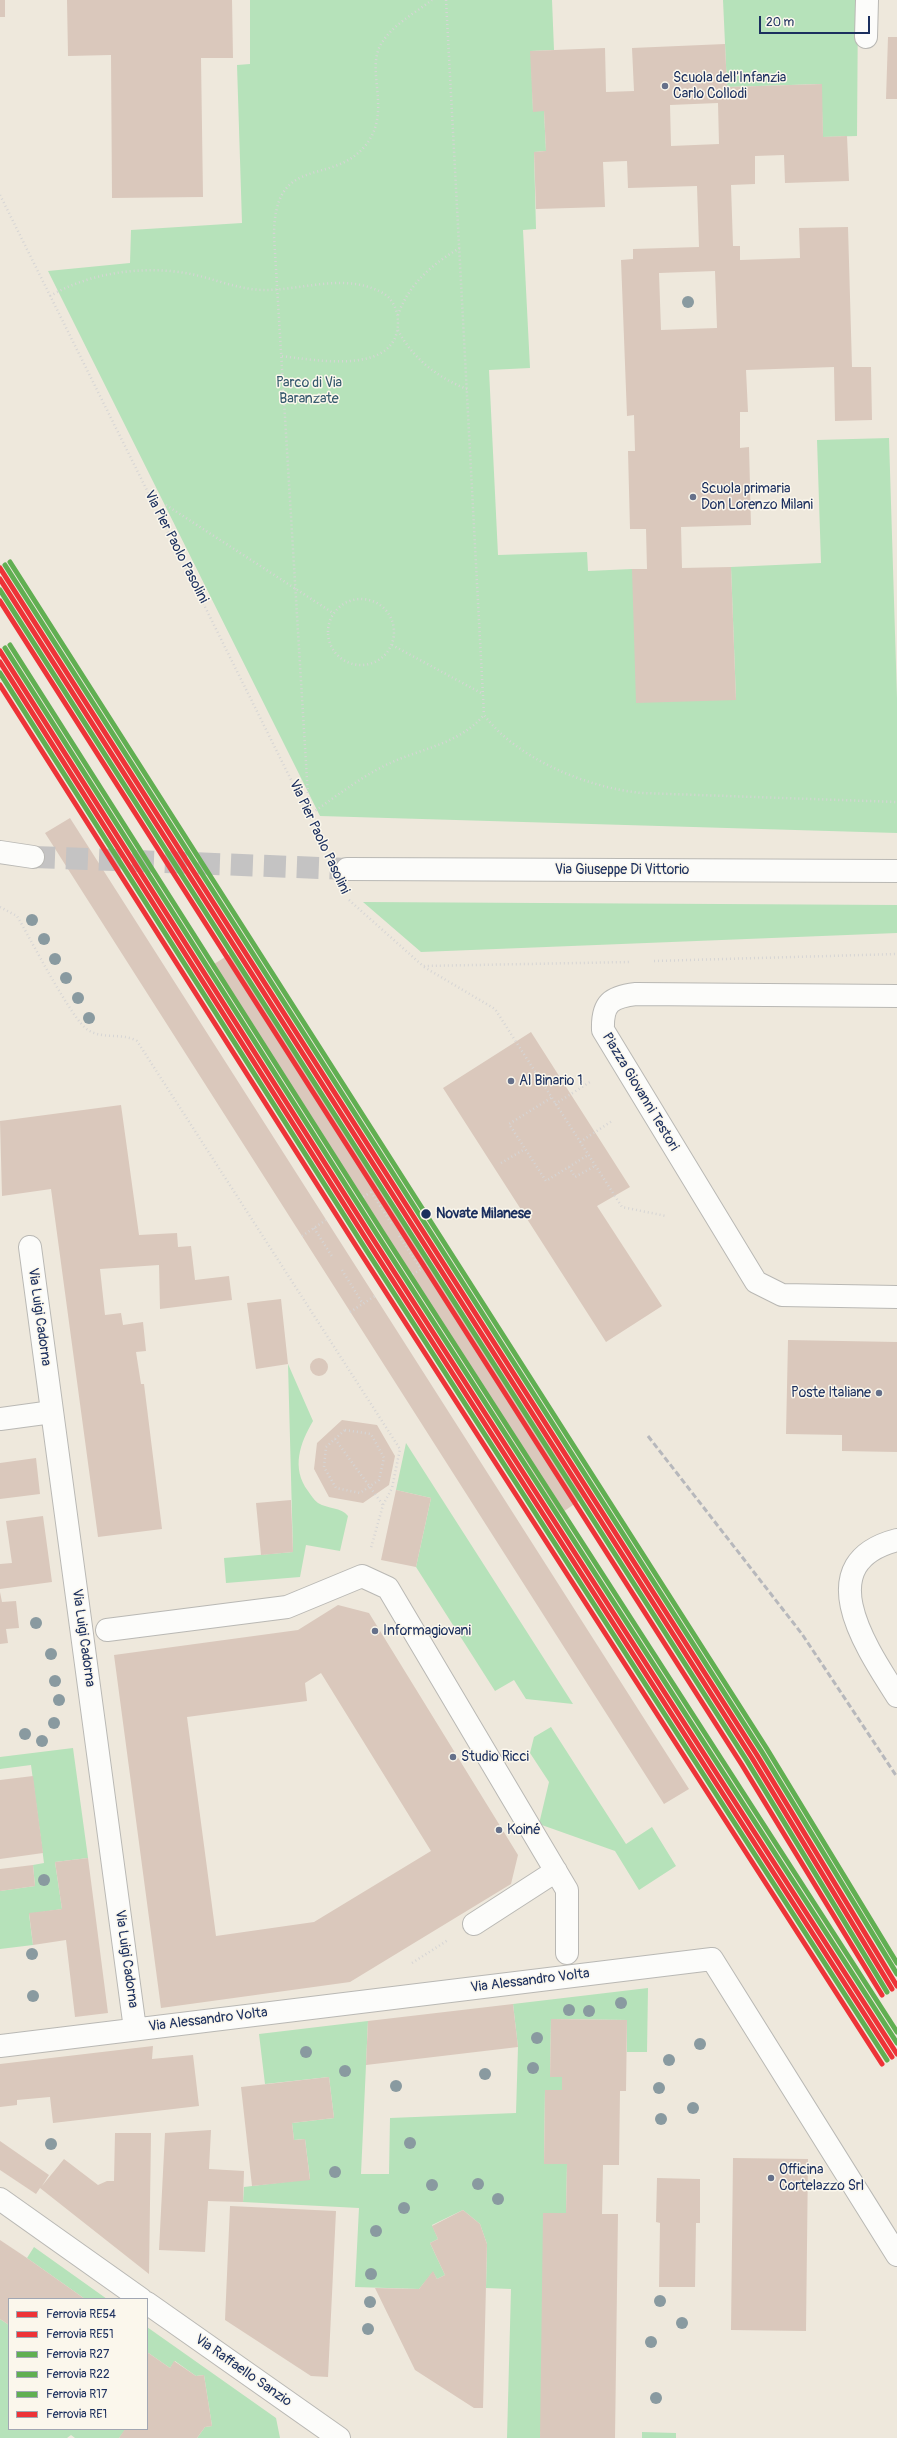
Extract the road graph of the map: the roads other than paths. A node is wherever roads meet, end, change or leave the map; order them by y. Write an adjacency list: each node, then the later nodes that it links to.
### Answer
1 (866, 0): 2 (street)
2 (866, 37)
3 (0, 852): 4 (street)
4 (33, 857)
5 (347, 869): 6 (street, Via Giuseppe Di Vittorio)
6 (897, 871)
7 (897, 996): 9 (street, Piazza Giovanni Testori)
8 (30, 1247): 10 (street, Via Luigi Cadorna)
9 (897, 1297)
10 (52, 1412): 11 (street); 18 (street, Via Luigi Cadorna)
11 (0, 1419)
12 (897, 1540): 14 (street)
13 (107, 1630): 15 (street)
14 (897, 1696)
15 (556, 1871): 16 (street); 17 (street)
16 (474, 1924)
17 (567, 1953)
18 (135, 2029): 19 (street, Via Alessandro Volta); 21 (street, Via Alessandro Volta)
19 (0, 2046)
20 (0, 2199): 22 (street)
21 (897, 2255)
22 (140, 2298)
23 (148, 2304): 24 (street, Via Raffaello Sanzio)
24 (327, 2435)

